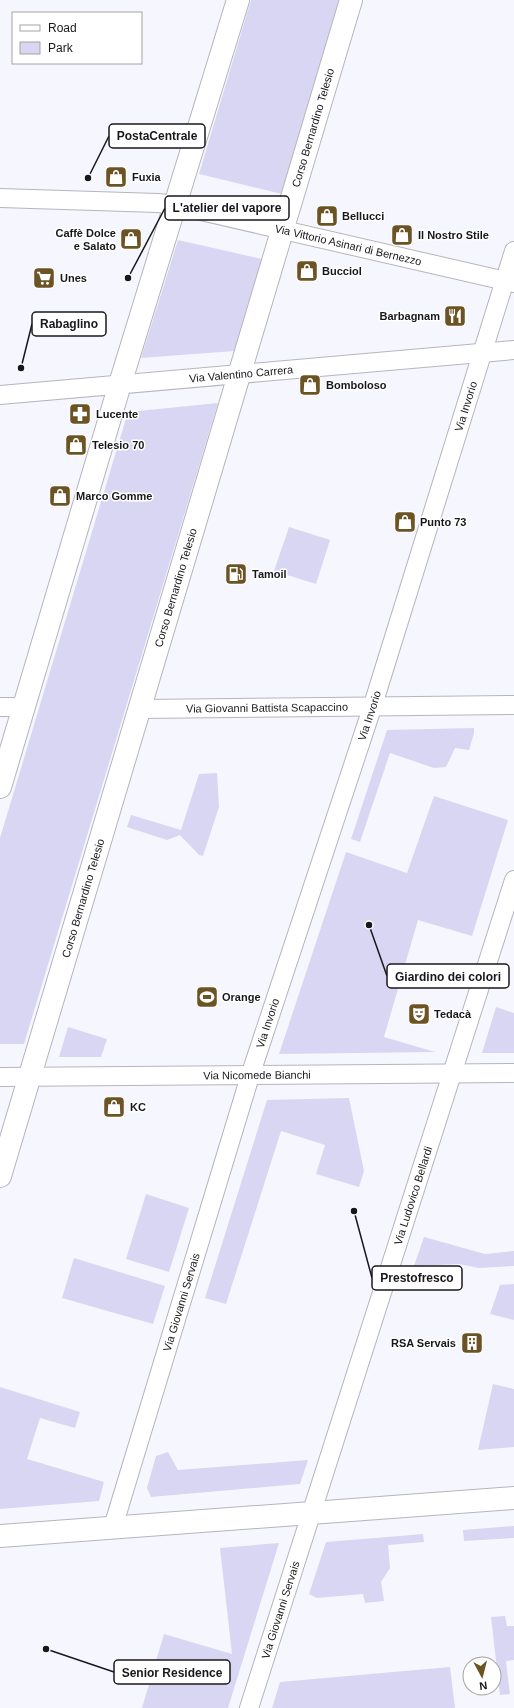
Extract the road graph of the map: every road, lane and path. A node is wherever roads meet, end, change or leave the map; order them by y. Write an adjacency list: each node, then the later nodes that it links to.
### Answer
1 (238, 0): 4 (street)
2 (351, 0): 5 (street, Corso Bernardino Telesio)
3 (0, 198): 4 (street, Via Vittorio Asinari di Bernezzo)
4 (175, 206): 5 (street, Via Vittorio Asinari di Bernezzo); 11 (street)
5 (282, 231): 7 (street, Via Vittorio Asinari di Bernezzo); 10 (street, Corso Bernardino Telesio)
6 (514, 250): 7 (street)
7 (509, 282): 9 (street)
8 (514, 350): 9 (street, Via Valentino Carrera)
9 (482, 353): 10 (street, Via Valentino Carrera); 16 (street, Via Invorio)
10 (239, 374): 11 (street, Via Valentino Carrera); 17 (street, Corso Bernardino Telesio)
11 (120, 384): 12 (street, Via Valentino Carrera); 15 (street)
12 (0, 395)
13 (514, 706): 16 (street, Via Giovanni Battista Scapaccino)
14 (0, 707): 15 (street)
15 (25, 707): 18 (street)
16 (372, 708): 17 (street, Via Giovanni Battista Scapaccino); 22 (street, Via Invorio)
17 (140, 709): 24 (street, Corso Bernardino Telesio)
18 (0, 788)
19 (514, 880): 20 (street, Via Ludovico Bellardi)
20 (453, 1073): 21 (street, Via Nicomede Bianchi); 22 (street, Via Nicomede Bianchi); 27 (street, Via Ludovico Bellardi)
21 (514, 1073)
22 (250, 1076): 24 (street, Via Nicomede Bianchi); 28 (street, Via Giovanni Servais)
23 (0, 1078): 24 (street, Via Nicomede Bianchi)
24 (29, 1078): 25 (street, Corso Bernardino Telesio)
25 (0, 1176)
26 (514, 1498): 27 (street)
27 (312, 1512): 28 (street); 30 (street, Via Giovanni Servais)
28 (113, 1527): 29 (street)
29 (0, 1536)
30 (249, 1708)

